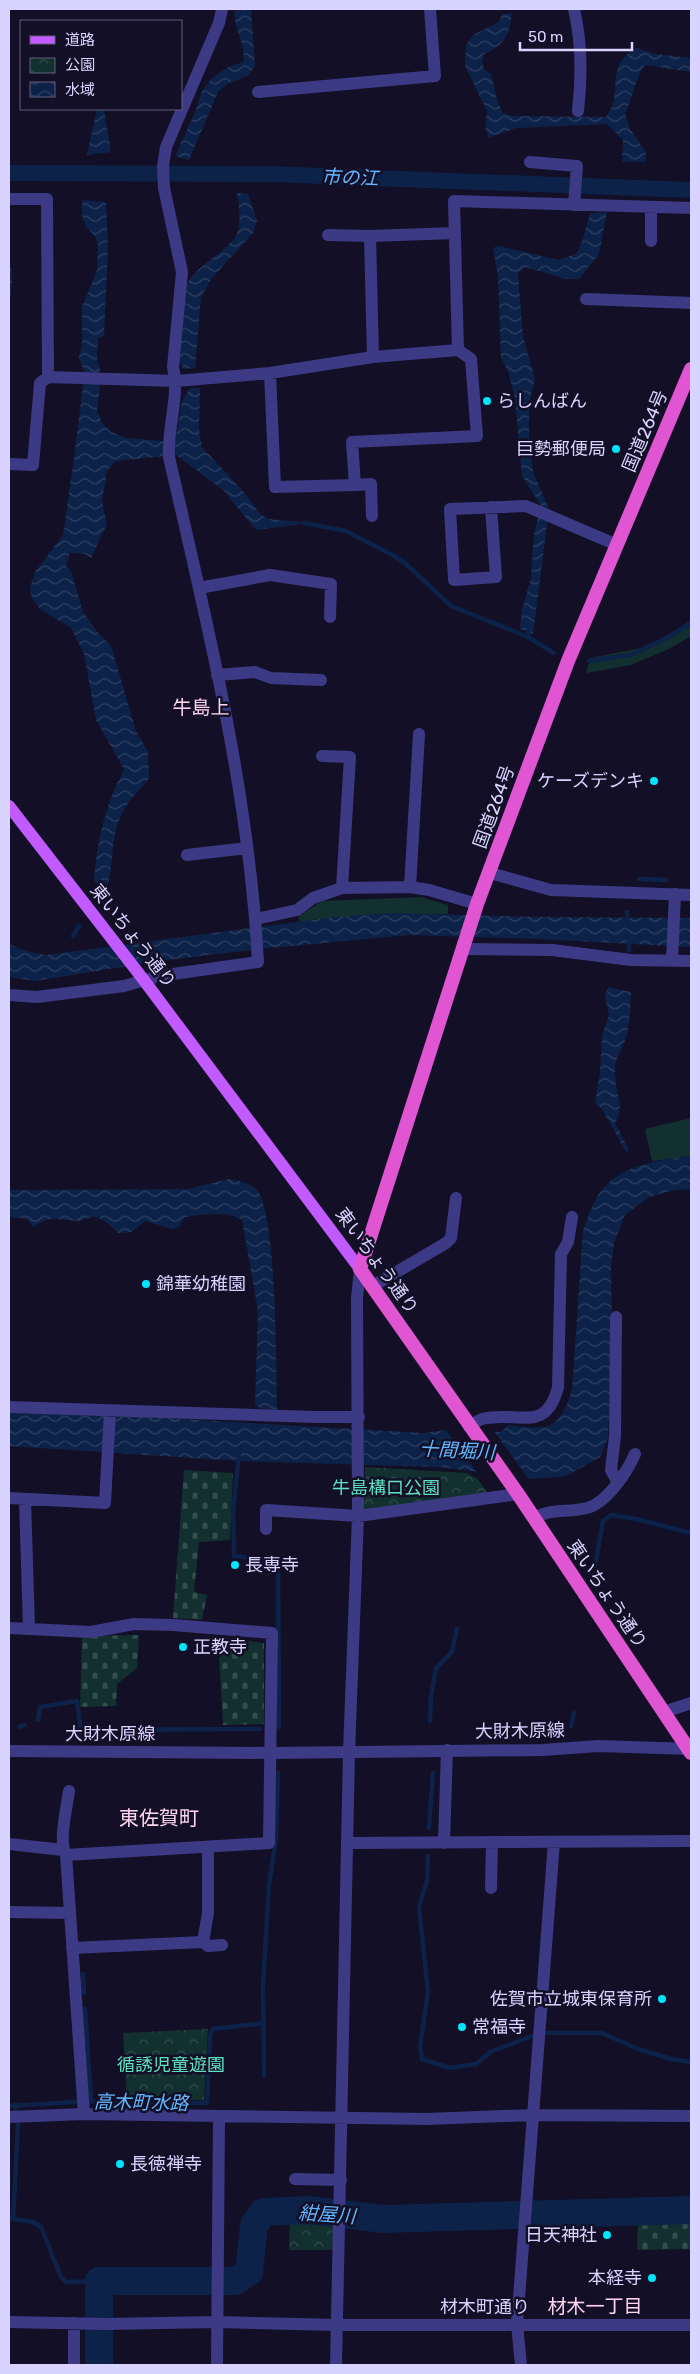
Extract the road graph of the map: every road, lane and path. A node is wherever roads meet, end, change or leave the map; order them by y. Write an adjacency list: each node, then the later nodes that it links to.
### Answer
1 (222, 9): 5 (street)
2 (430, 9): 4 (street)
3 (574, 9): 7 (street)
4 (258, 92)
5 (182, 110)
6 (182, 110): 24 (street)
7 (578, 111)
8 (530, 162): 10 (street)
9 (9, 199): 23 (street)
10 (574, 199): 11 (street); 13 (street)
11 (651, 207): 12 (street); 16 (street)
12 (691, 208)
13 (454, 233): 15 (street); 19 (street)
14 (328, 235): 15 (street)
15 (370, 236): 20 (street)
16 (651, 241)
17 (586, 300): 18 (street)
18 (691, 303)
19 (458, 350): 20 (street); 26 (street)
20 (372, 357): 22 (street)
21 (691, 369): 29 (highway, 国道264号)
22 (270, 373): 24 (street); 26 (street)
23 (48, 377): 24 (street); 25 (street)
24 (176, 381): 30 (street)
25 (9, 464)
26 (355, 485): 28 (street)
27 (491, 507): 27 (street); 29 (street)
28 (372, 516)
29 (617, 545): 39 (highway, 国道264号)
30 (199, 588): 31 (street); 32 (street)
31 (330, 617)
32 (218, 675): 33 (street); 37 (street)
33 (321, 680)
34 (419, 734): 41 (street)
35 (322, 756): 40 (street)
36 (9, 806): 49 (main road, 東いちょう通り)
37 (247, 848): 38 (street); 45 (street)
38 (187, 855)
39 (490, 873): 43 (street); 44 (highway, 国道264号)
40 (342, 888): 41 (street); 45 (street)
41 (410, 888): 44 (street)
42 (691, 895): 43 (street)
43 (675, 899): 47 (street)
44 (478, 904): 46 (highway, 国道264号)
45 (256, 919): 49 (street)
46 (462, 949): 47 (street); 53 (highway, 国道264号)
47 (672, 961): 48 (street)
48 (691, 961)
49 (143, 979): 50 (street); 53 (main road, 東いちょう通り)
50 (9, 995)
51 (456, 1198): 54 (street)
52 (572, 1217): 59 (street)
53 (360, 1269): 54 (highway, 東いちょう通り); 58 (street)
54 (373, 1286): 59 (highway, 東いちょう通り)
55 (616, 1317): 61 (street)
56 (9, 1407): 57 (street)
57 (110, 1411): 58 (street); 64 (street)
58 (359, 1421): 65 (street)
59 (469, 1427): 62 (highway, 東いちょう通り)
60 (635, 1454): 61 (street)
61 (617, 1481): 66 (street)
62 (514, 1489): 65 (street); 66 (highway, 東いちょう通り)
63 (9, 1498): 64 (street)
64 (25, 1499): 69 (street)
65 (358, 1516): 67 (street); 75 (street)
66 (534, 1518): 71 (highway, 東いちょう通り)
67 (266, 1529)
68 (9, 1628): 69 (street)
69 (29, 1628): 76 (street)
70 (691, 1703): 71 (street)
71 (664, 1712): 74 (highway, 東いちょう通り)
72 (447, 1750): 74 (street, 大財木原線); 75 (street, 大財木原線); 82 (street)
73 (9, 1751): 76 (street, 大財木原線)
74 (690, 1751)
75 (349, 1752): 76 (street, 大財木原線); 81 (street)
76 (272, 1753): 84 (street)
77 (69, 1791): 85 (street)
78 (691, 1841): 80 (street)
79 (492, 1842): 80 (street); 82 (street); 86 (street)
80 (554, 1842): 93 (street)
81 (348, 1843): 82 (street); 97 (street)
82 (444, 1843)
83 (9, 1844): 85 (street)
84 (208, 1847): 85 (street); 89 (street)
85 (65, 1853): 88 (street)
86 (491, 1888)
87 (9, 1912): 88 (street)
88 (70, 1914): 91 (street)
89 (203, 1942): 90 (street); 91 (street)
90 (222, 1944)
91 (72, 1948): 92 (street)
92 (84, 2114): 94 (street); 96 (street)
93 (533, 2115): 95 (street); 97 (street); 103 (street)
94 (15, 2116)
95 (691, 2116)
96 (219, 2117): 97 (street); 101 (street)
97 (343, 2118): 99 (street)
98 (294, 2179): 99 (street)
99 (341, 2180): 104 (street)
100 (9, 2322): 102 (street, 材木町通り)
101 (217, 2322): 102 (street, 材木町通り); 104 (street, 材木町通り); 107 (street)
102 (74, 2323): 106 (street)
103 (517, 2324): 104 (street, 材木町通り); 105 (street, 材木町通り); 109 (street)
104 (338, 2325): 108 (street)
105 (691, 2325)
106 (74, 2365)
107 (217, 2365)
108 (336, 2365)
109 (521, 2365)

